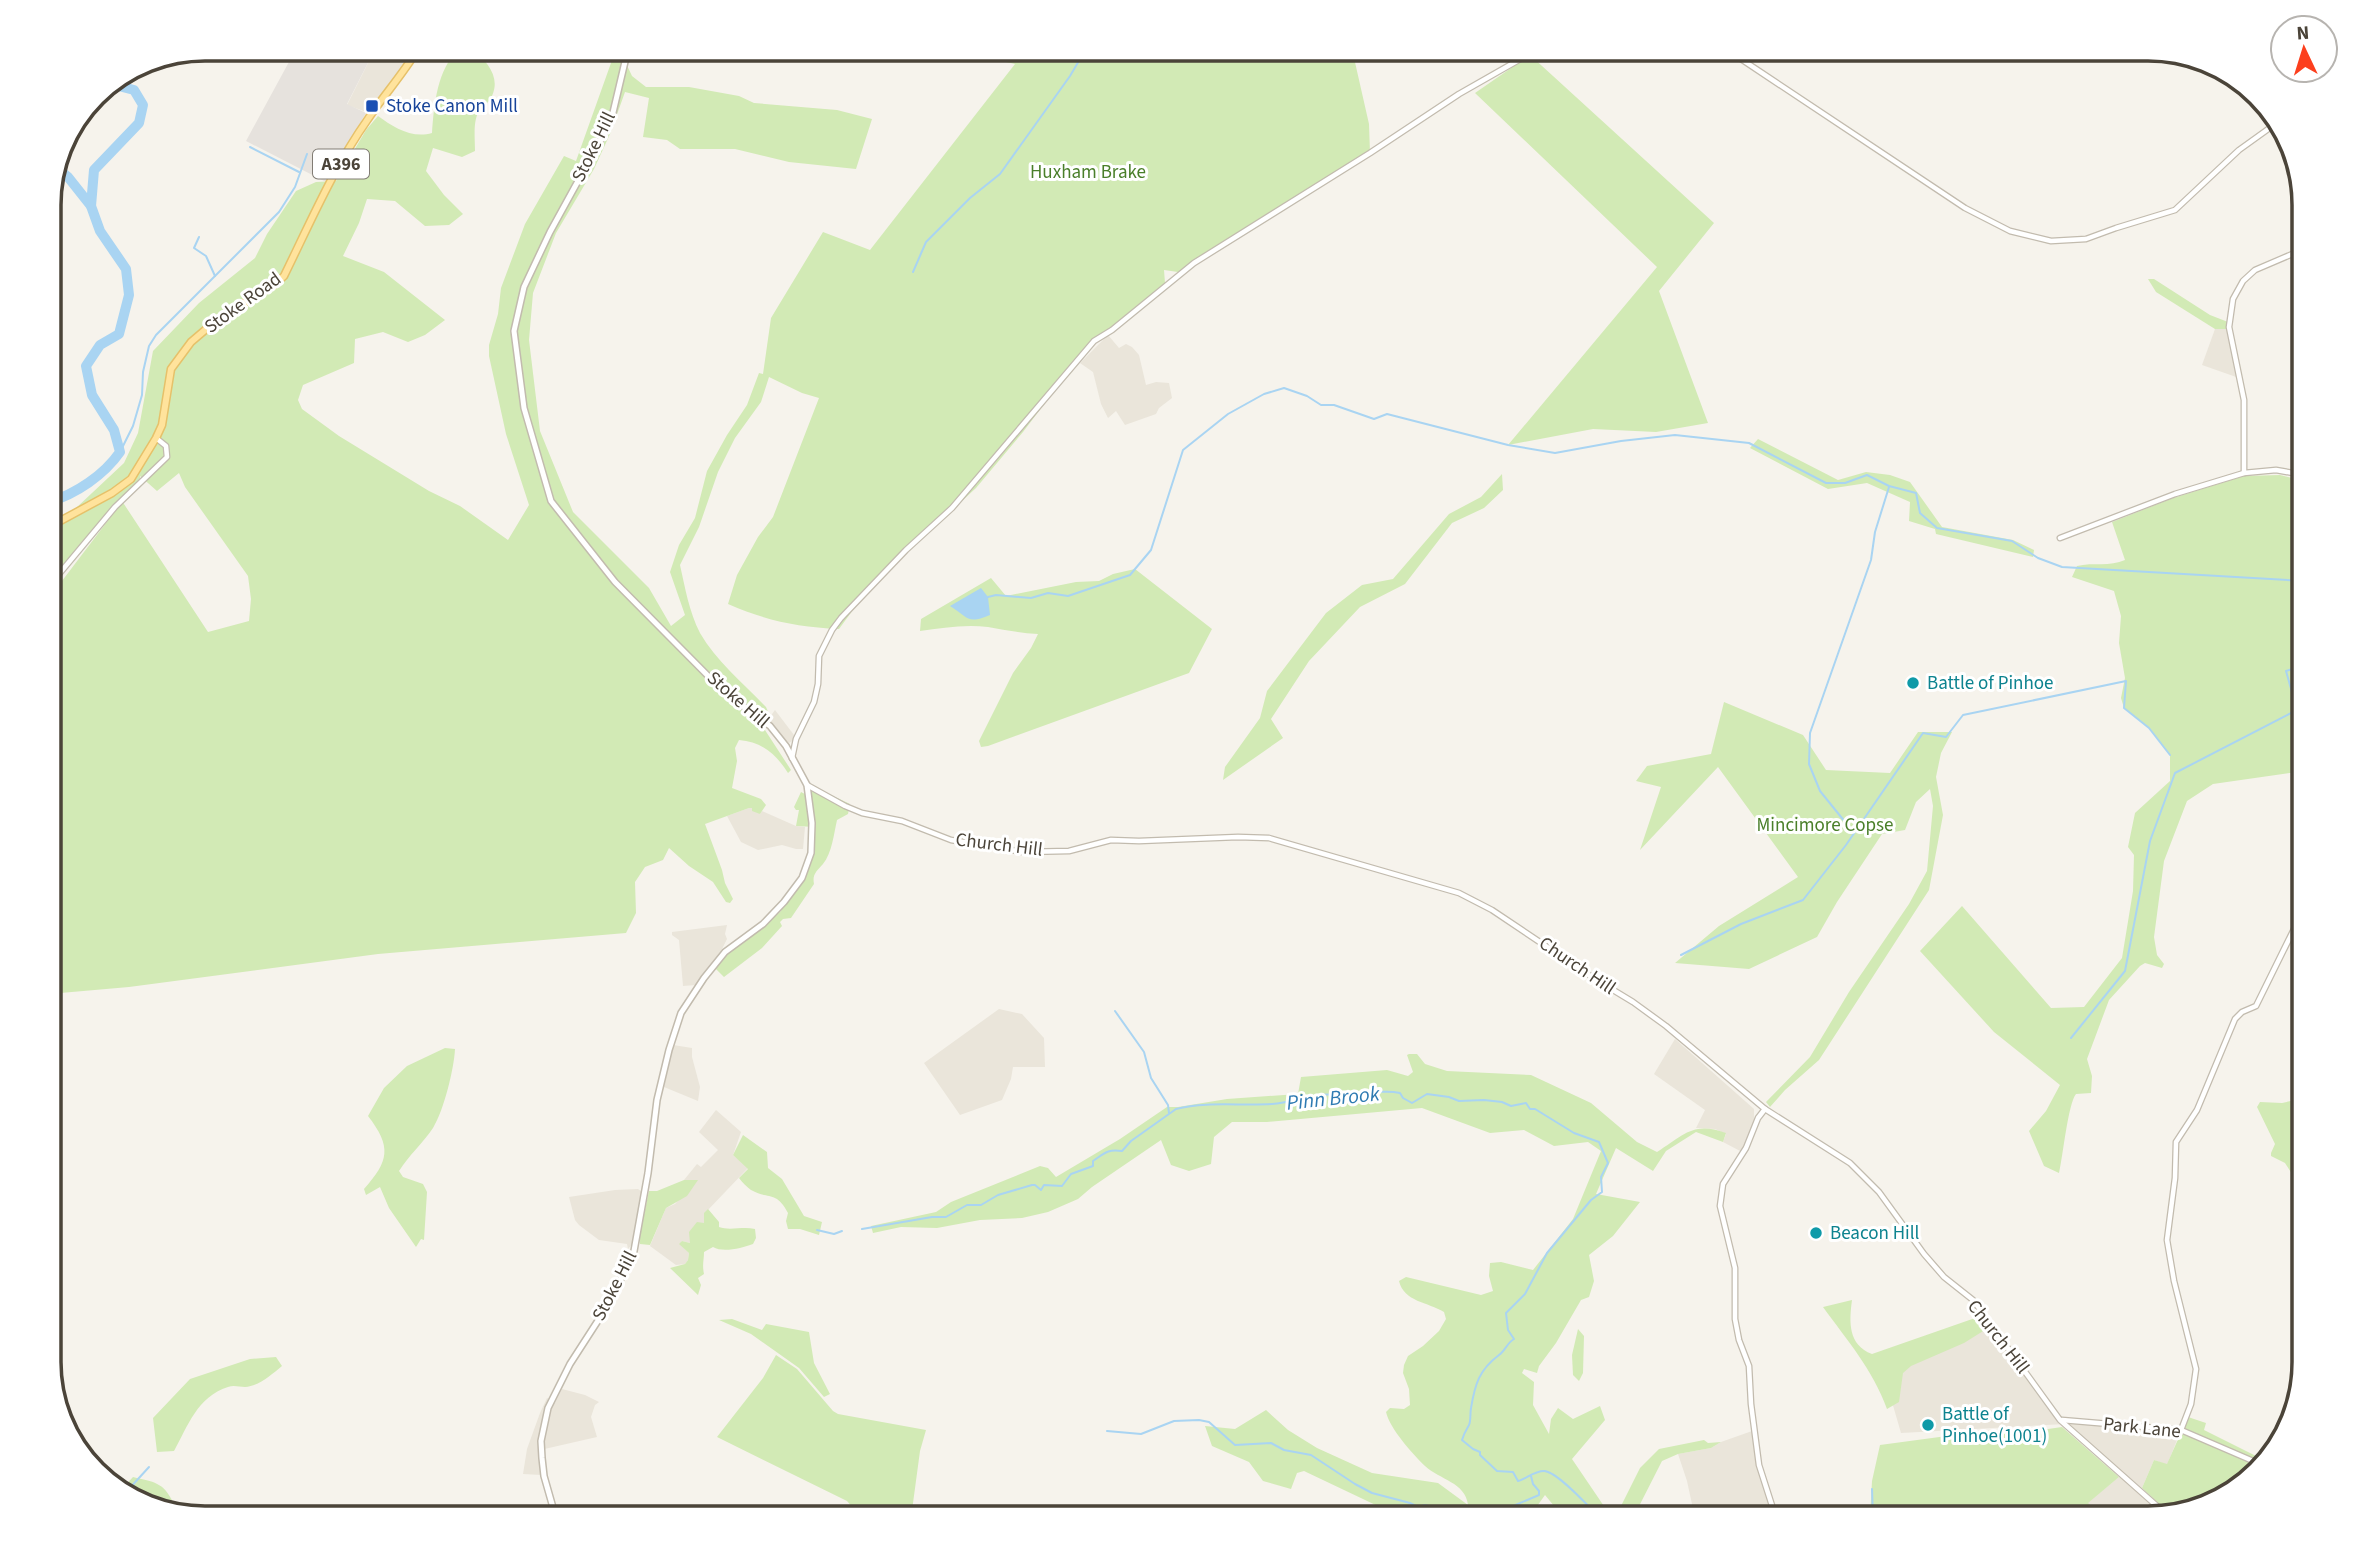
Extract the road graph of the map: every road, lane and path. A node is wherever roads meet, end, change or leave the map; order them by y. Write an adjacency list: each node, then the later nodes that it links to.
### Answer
1 (1516, 61): 13 (street)
2 (1744, 61): 5 (street)
3 (411, 62): 7 (main road, Stoke Road / A396)
4 (625, 62): 14 (street, Stoke Hill)
5 (2269, 128)
6 (2292, 254): 8 (street)
7 (156, 438): 10 (main road, Stoke Road / A396); 12 (street)
8 (2244, 472): 9 (street); 11 (street)
9 (2292, 473)
10 (62, 520)
11 (2060, 538)
12 (62, 571)
13 (794, 744): 14 (street); 15 (street)
14 (786, 746): 15 (street, Stoke Hill)
15 (792, 758): 16 (street, Stoke Hill)
16 (807, 785): 18 (street, Church Hill); 22 (street, Stoke Hill)
17 (2292, 934): 20 (street)
18 (1765, 1109): 19 (street, Church Hill); 23 (street)
19 (2060, 1420): 20 (street, Park Lane); 24 (street, Church Hill)
20 (2181, 1430): 21 (street, Park Lane)
21 (2252, 1461)
22 (553, 1506)
23 (1772, 1506)
24 (2156, 1506)

